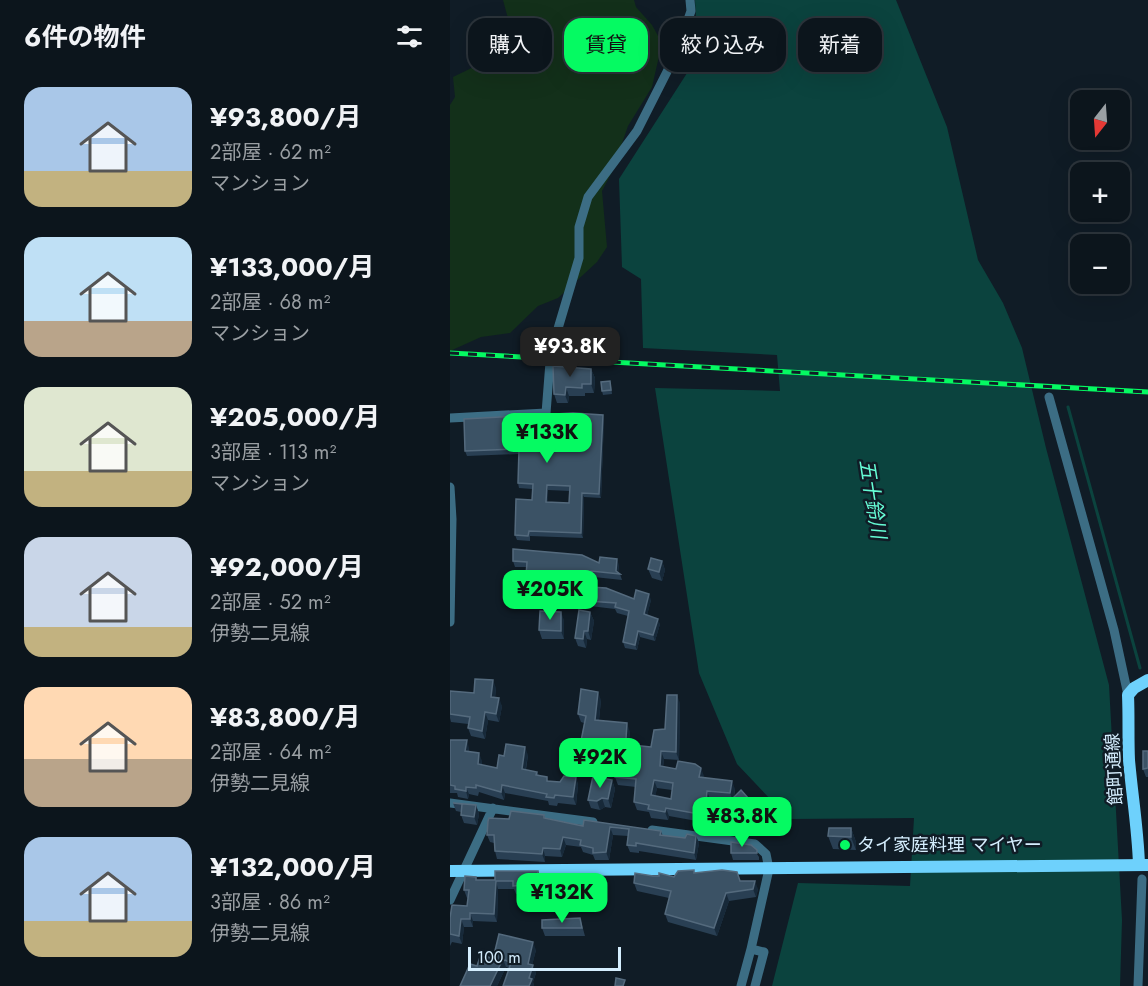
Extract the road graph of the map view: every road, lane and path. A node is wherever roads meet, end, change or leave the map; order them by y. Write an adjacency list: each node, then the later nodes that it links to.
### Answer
1 (690, 0): 3 (street)
2 (1050, 397): 8 (street)
3 (450, 418)
4 (450, 486): 5 (street)
5 (451, 517): 6 (street)
6 (450, 622)
7 (1148, 680): 8 (main road)
8 (1128, 695): 13 (main road, 館町通線)
9 (450, 803): 10 (street)
10 (493, 808): 11 (street); 16 (street)
11 (607, 824)
12 (641, 829): 14 (street)
13 (1144, 865): 14 (main road); 17 (street)
14 (769, 869): 16 (main road); 20 (street)
15 (450, 871): 16 (main road)
16 (464, 871): 19 (street)
17 (1142, 879): 18 (street); 23 (street)
18 (1148, 892)
19 (450, 900)
20 (751, 949): 21 (street); 22 (street)
21 (741, 986)
22 (755, 986)
23 (1138, 986)

